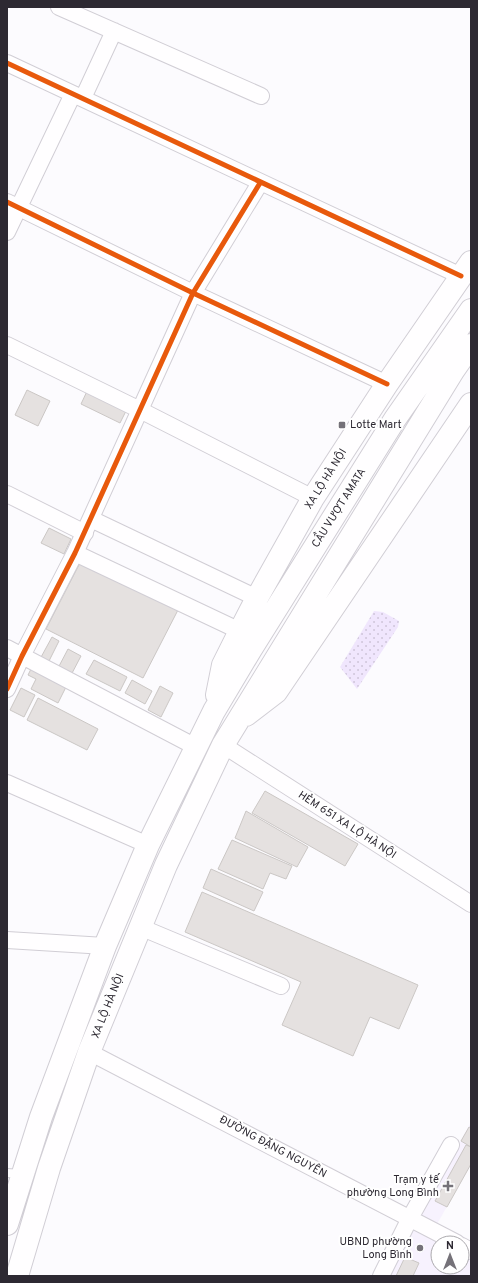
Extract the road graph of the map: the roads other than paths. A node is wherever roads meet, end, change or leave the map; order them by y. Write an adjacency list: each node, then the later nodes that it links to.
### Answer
1 (59, 7): 2 (street)
2 (114, 31): 4 (street); 5 (street)
3 (7, 63): 4 (street)
4 (78, 96): 6 (street); 7 (street)
5 (261, 96)
6 (260, 182): 9 (street); 10 (street)
7 (13, 205): 8 (street); 10 (street)
8 (7, 232)
9 (466, 269): 14 (highway, XA LỘ HÀ NỘI)
10 (193, 293): 14 (street); 16 (street)
11 (471, 310): 26 (highway, CẦU VƯỢT AMATA)
12 (7, 345): 16 (street)
13 (471, 345): 27 (highway)
14 (387, 384): 18 (highway, XA LỘ HÀ NỘI)
15 (471, 404): 27 (highway)
16 (140, 410): 18 (street); 19 (street)
17 (7, 494): 19 (street)
18 (313, 498): 21 (highway, XA LỘ HÀ NỘI)
19 (88, 526): 20 (street); 21 (street)
20 (75, 553): 22 (street); 24 (street)
21 (257, 598): 22 (highway, XA LỘ HÀ NỘI)
22 (240, 631): 26 (highway, XA LỘ HÀ NỘI)
23 (7, 648): 24 (street)
24 (22, 656): 25 (street); 29 (street)
25 (7, 689)
26 (214, 711): 29 (highway)
27 (237, 722): 28 (highway, XA LỘ HÀ NỘI)
28 (223, 745): 32 (street, HẺM 651 XA LỘ HÀ NỘI); 33 (highway, XA LỘ HÀ NỘI)
29 (196, 747): 31 (highway)
30 (7, 783): 31 (street)
31 (148, 845): 35 (highway)
32 (471, 904)
33 (140, 927): 36 (street); 37 (highway, XA LỘ HÀ NỘI)
34 (7, 940): 35 (street)
35 (105, 946): 39 (highway)
36 (281, 986)
37 (89, 1052): 40 (street, ĐƯỜNG ĐẶNG NGUYÊN); 43 (highway, XA LỘ HÀ NỘI)
38 (451, 1145): 40 (street)
39 (15, 1174): 41 (highway)
40 (410, 1218): 42 (street, ĐƯỜNG ĐẶNG NGUYÊN); 44 (street)
41 (7, 1224)
42 (442, 1235)
43 (17, 1276)
44 (381, 1276)

